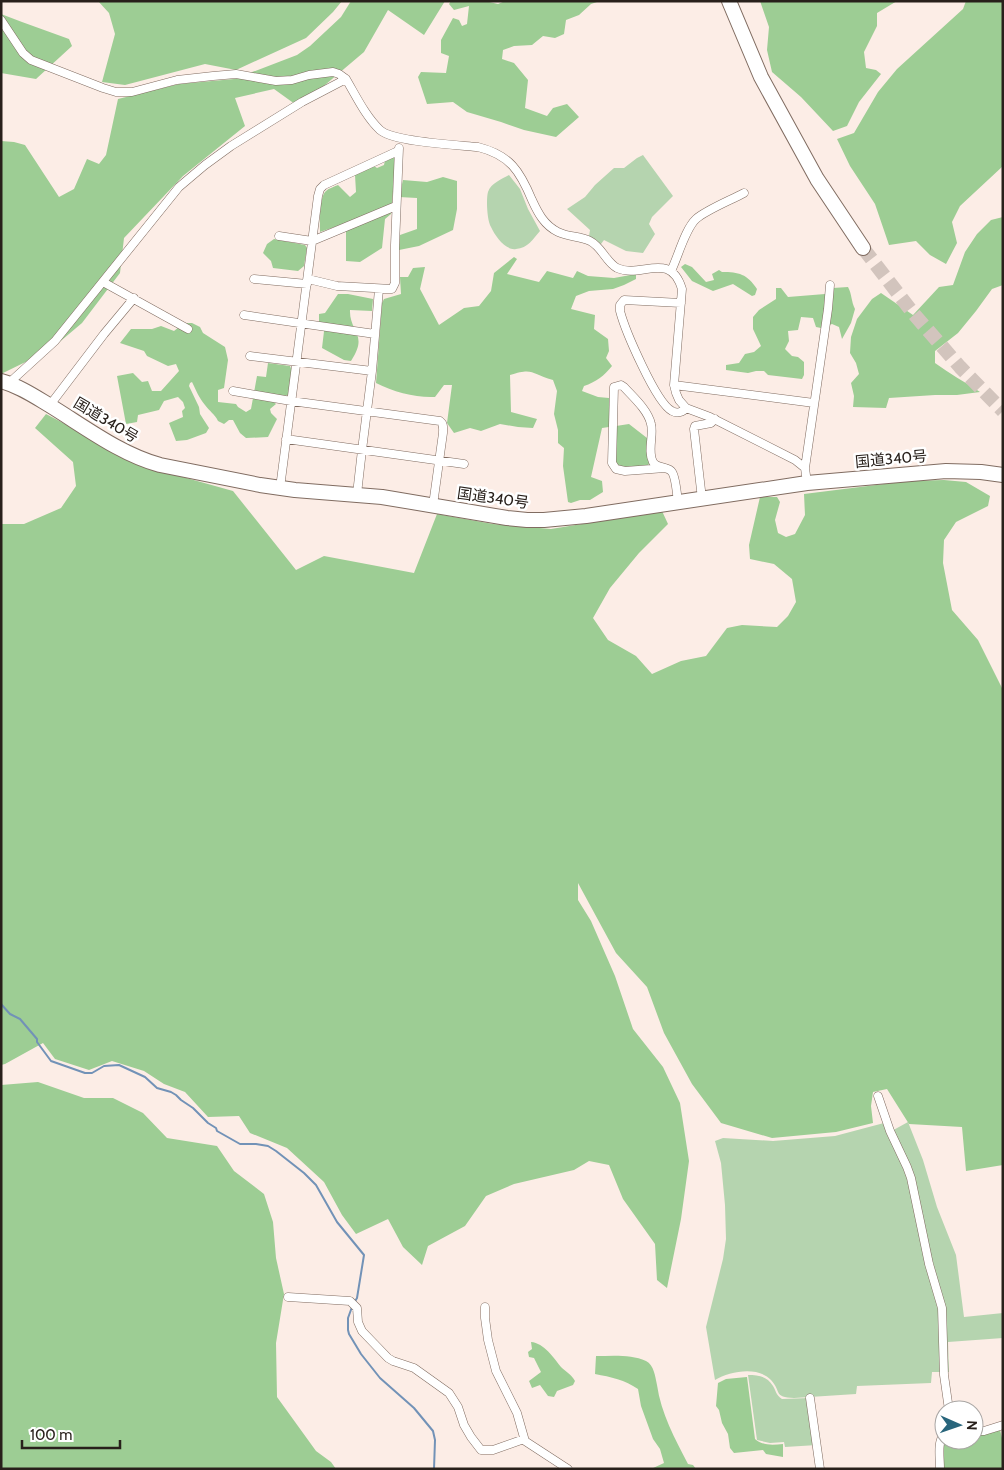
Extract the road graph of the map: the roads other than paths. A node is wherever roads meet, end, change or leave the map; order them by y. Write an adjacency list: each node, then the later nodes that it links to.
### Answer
1 (729, 1): 10 (highway)
2 (1, 20): 3 (street)
3 (346, 79): 4 (street); 13 (street)
4 (399, 138): 5 (street); 11 (street)
5 (398, 151): 7 (street); 9 (street)
6 (744, 193): 11 (street)
7 (396, 206): 9 (street); 16 (street)
8 (279, 236): 9 (street)
9 (312, 241): 14 (street)
10 (863, 248)
11 (671, 272): 18 (street)
12 (254, 279): 14 (street)
13 (103, 282): 17 (street); 26 (street)
14 (307, 282): 16 (street); 20 (street)
15 (830, 285): 30 (street)
16 (379, 289): 22 (street)
17 (134, 298): 21 (street); 31 (street)
18 (681, 303): 27 (street); 32 (street)
19 (244, 315): 20 (street)
20 (302, 323): 22 (street); 24 (street)
21 (188, 329)
22 (375, 334): 25 (street)
23 (250, 356): 24 (street)
24 (296, 362): 25 (street); 29 (street)
25 (372, 371): 33 (street)
26 (5, 382): 31 (highway, 国道340号)
27 (674, 385): 30 (street); 32 (street)
28 (233, 391): 29 (street)
29 (291, 401): 33 (street); 35 (street)
30 (814, 403): 40 (street)
31 (50, 405): 43 (highway, 国道340号)
32 (686, 408): 34 (street)
33 (368, 411): 36 (street); 37 (street)
34 (715, 419): 40 (street); 45 (street)
35 (286, 439): 36 (street); 43 (street)
36 (362, 450): 37 (street); 44 (street)
37 (438, 461): 38 (street); 47 (street)
38 (464, 464)
39 (665, 468): 39 (street); 46 (street)
40 (805, 468): 42 (street)
41 (1003, 475): 42 (highway, 国道340号)
42 (807, 483): 45 (highway, 国道340号)
43 (280, 488): 44 (highway, 国道340号)
44 (357, 494): 47 (highway, 国道340号)
45 (702, 499): 46 (highway, 国道340号)
46 (678, 503): 47 (highway, 国道340号)
47 (433, 505)
48 (878, 1096): 52 (street)
49 (288, 1297): 55 (street)
50 (485, 1307): 55 (street)
51 (810, 1398): 58 (street)
52 (948, 1400)
53 (1003, 1425): 54 (street)
54 (984, 1431)
55 (524, 1439): 57 (street)
56 (939, 1450): 59 (street)
57 (568, 1469)
58 (820, 1469)
59 (940, 1469)

